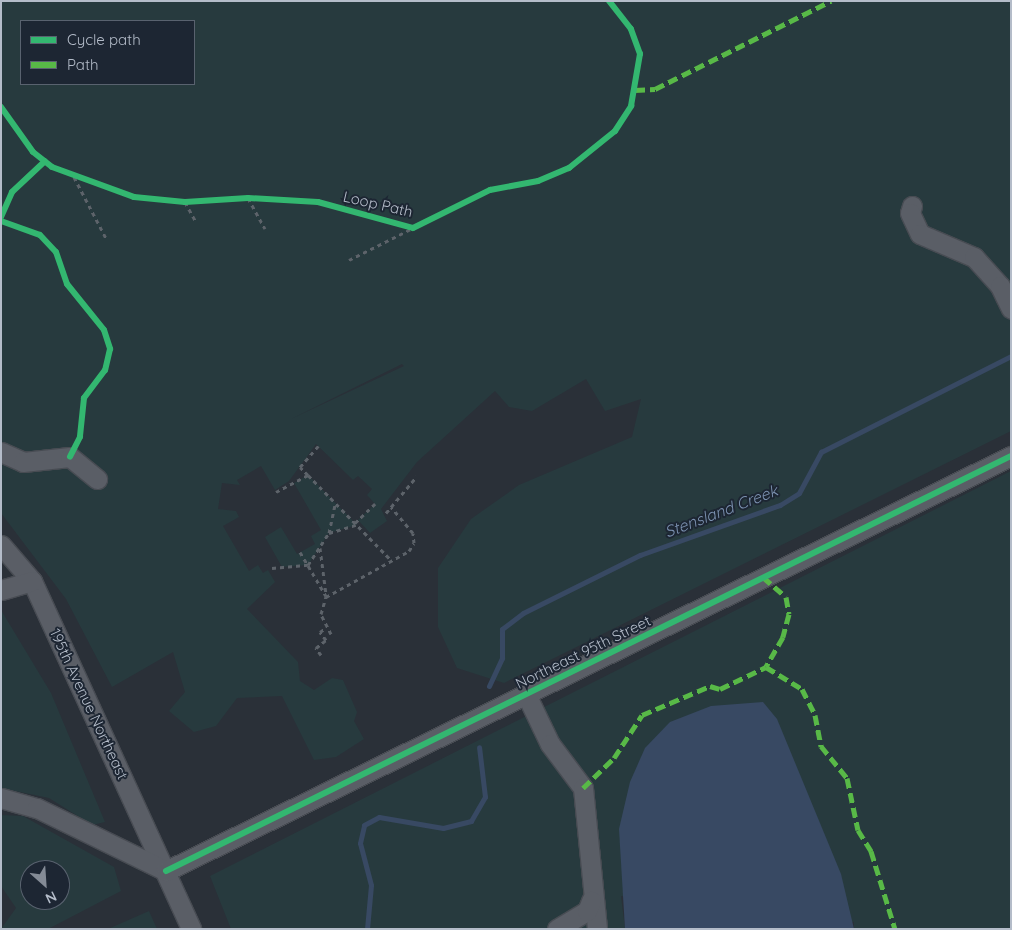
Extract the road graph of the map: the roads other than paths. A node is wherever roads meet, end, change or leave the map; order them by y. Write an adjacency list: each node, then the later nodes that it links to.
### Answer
1 (912, 206): 2 (street)
2 (1011, 309)
3 (1, 452): 5 (street)
4 (1011, 456): 9 (street, Northeast 95th Street)
5 (97, 479)
6 (1, 545): 7 (street, 195th Avenue Northeast)
7 (32, 581): 8 (street); 11 (street, 195th Avenue Northeast)
8 (1, 590)
9 (526, 694): 11 (street, Northeast 95th Street); 12 (street)
10 (1, 798): 11 (street)
11 (166, 870): 13 (street, 195th Avenue Northeast)
12 (591, 901): 14 (street); 15 (street)
13 (191, 929)
14 (557, 929)
15 (597, 929)

